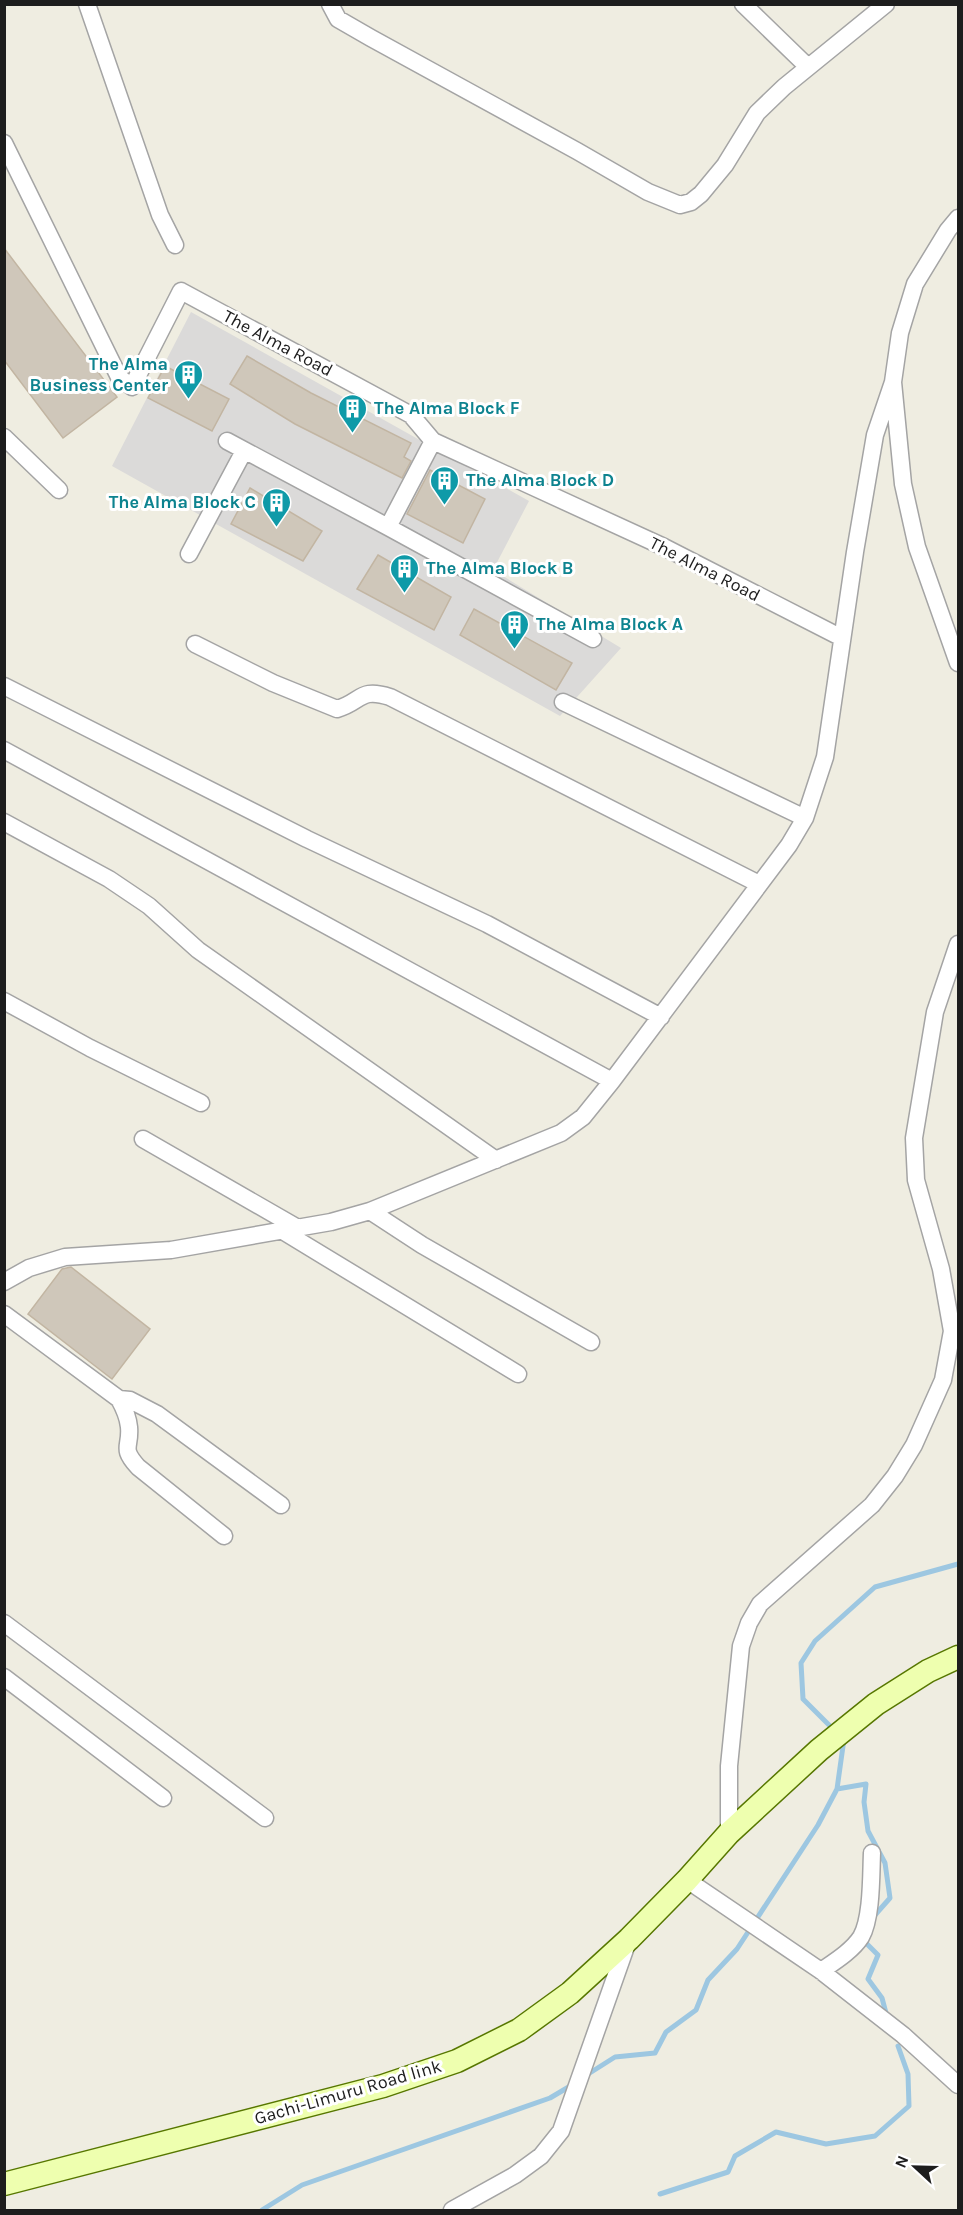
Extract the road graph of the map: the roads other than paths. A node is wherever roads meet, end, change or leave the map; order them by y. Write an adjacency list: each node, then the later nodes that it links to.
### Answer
1 (87, 4): 8 (street)
2 (330, 4): 5 (street)
3 (743, 4): 5 (street)
4 (886, 4): 5 (street)
5 (808, 67)
6 (4, 143): 12 (street, The Alma Road)
7 (958, 218): 9 (street)
8 (175, 245)
9 (893, 382): 17 (street); 20 (street)
10 (4, 437): 14 (street)
11 (226, 441): 13 (street)
12 (433, 441): 15 (street); 17 (street, The Alma Road)
13 (244, 451): 15 (street); 16 (street)
14 (59, 490)
15 (388, 527): 18 (street)
16 (189, 554)
17 (842, 638): 24 (street)
18 (593, 639)
19 (195, 644): 26 (street)
20 (958, 663)
21 (4, 686): 29 (street)
22 (563, 702): 24 (street)
23 (4, 750): 30 (street)
24 (805, 818): 26 (street)
25 (4, 822): 33 (street)
26 (759, 884): 29 (street)
27 (958, 944): 48 (street)
28 (4, 1001): 31 (street)
29 (661, 1017): 30 (street)
30 (612, 1081): 33 (street)
31 (201, 1103)
32 (143, 1139): 35 (street)
33 (496, 1160): 34 (street)
34 (370, 1211): 35 (street); 38 (street)
35 (288, 1228): 36 (street); 39 (street)
36 (4, 1282)
37 (4, 1314): 40 (street)
38 (591, 1342)
39 (518, 1374)
40 (119, 1399): 41 (street); 42 (street)
41 (281, 1505)
42 (224, 1536)
43 (4, 1623): 47 (street)
44 (958, 1657): 48 (main road, Gachi-Limuru Road link)
45 (4, 1677): 46 (street)
46 (163, 1798)
47 (265, 1818)
48 (729, 1833): 50 (main road, Gachi-Limuru Road link)
49 (872, 1853): 52 (street)
50 (687, 1880): 51 (main road, Gachi-Limuru Road link); 52 (street)
51 (629, 1939): 54 (main road, Gachi-Limuru Road link); 55 (street)
52 (821, 1971): 53 (street)
53 (958, 2085)
54 (4, 2184)
55 (452, 2211)

